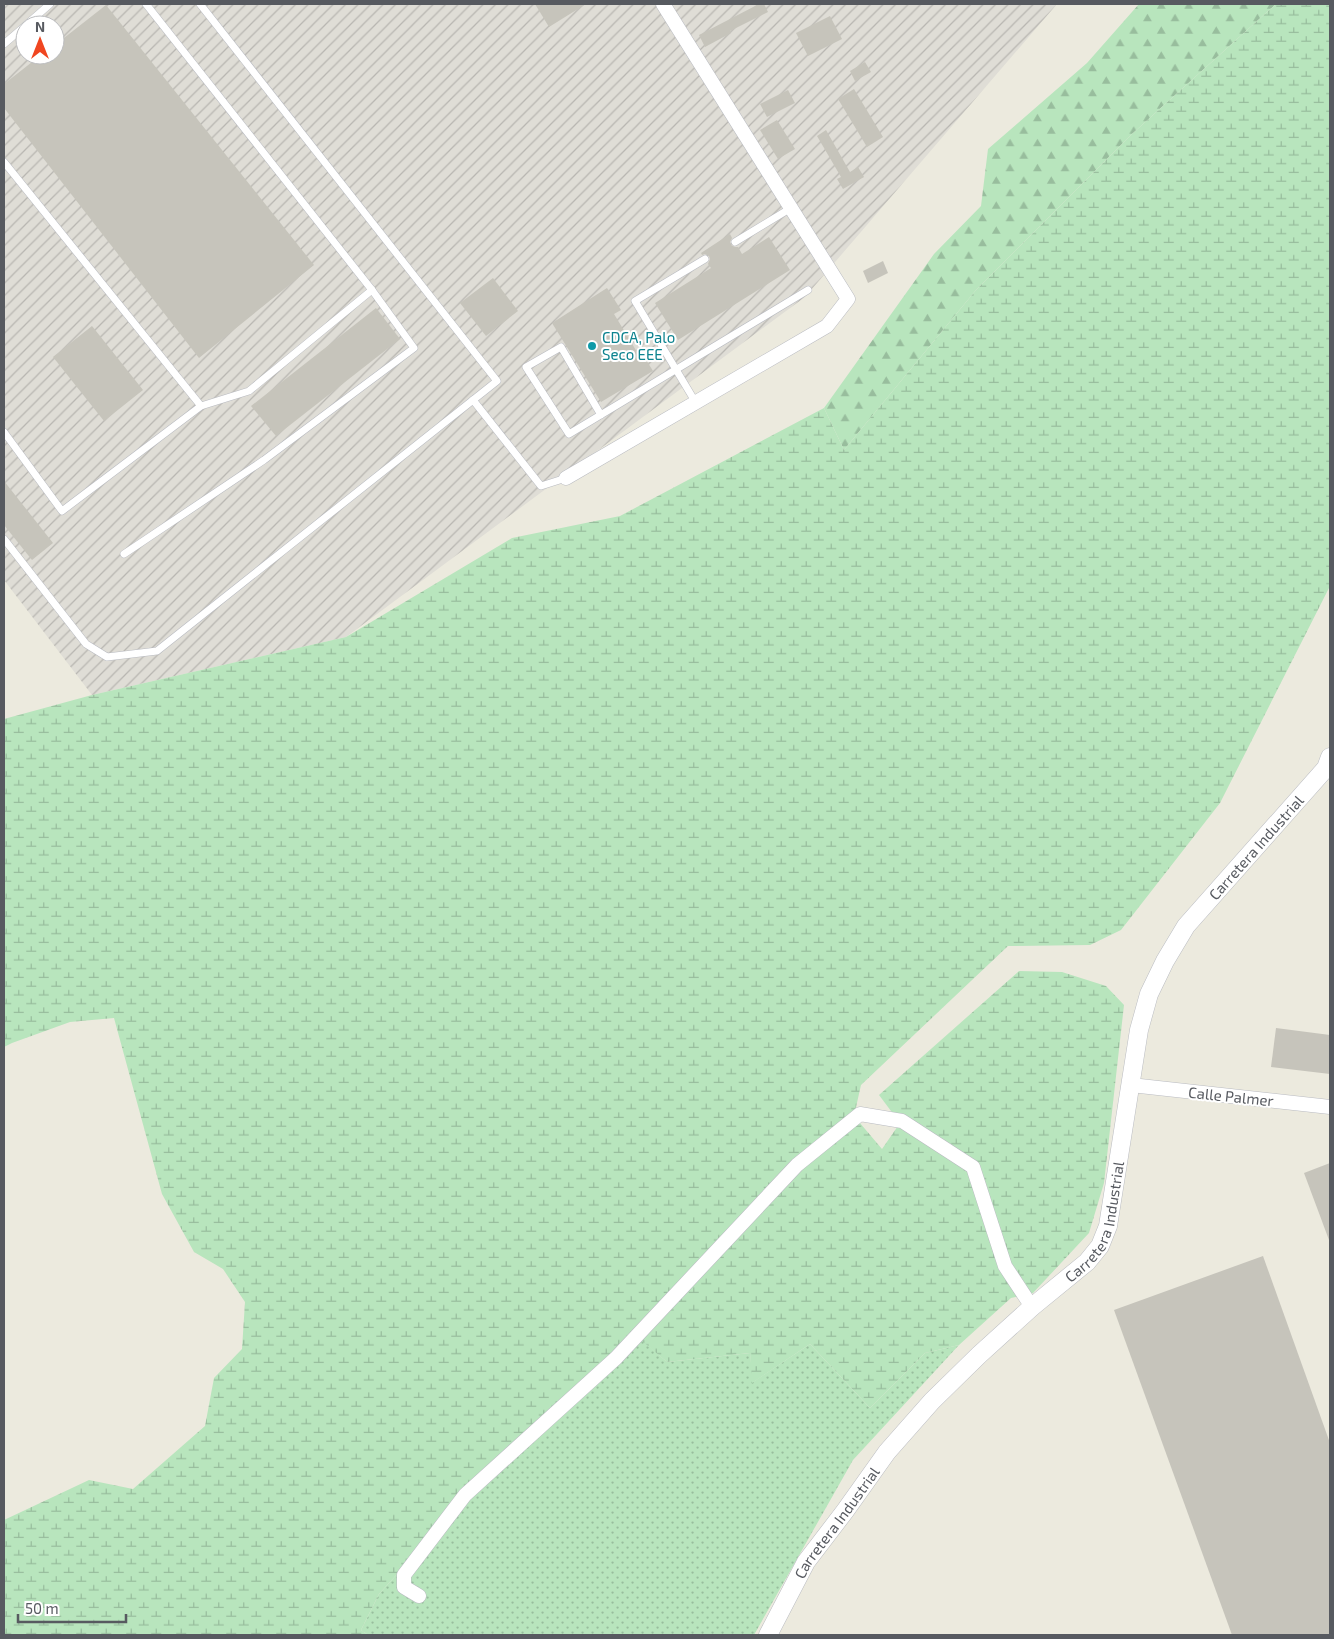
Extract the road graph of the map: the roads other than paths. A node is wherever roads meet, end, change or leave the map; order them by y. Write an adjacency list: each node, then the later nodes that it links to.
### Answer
1 (50, 4): 5 (lane)
2 (146, 4): 12 (lane)
3 (200, 4): 15 (lane)
4 (663, 4): 9 (street)
5 (37, 15)
6 (15, 34): 7 (lane)
7 (4, 44)
8 (4, 162): 17 (lane)
9 (791, 208): 10 (lane); 16 (street)
10 (735, 242)
11 (705, 259): 14 (lane)
12 (372, 290): 17 (lane); 22 (lane)
13 (808, 290): 14 (lane)
14 (676, 370): 16 (lane); 18 (lane)
15 (473, 400): 20 (lane); 21 (lane)
16 (696, 402): 20 (street)
17 (201, 406): 19 (lane)
18 (601, 415): 18 (lane)
19 (4, 432)
20 (566, 478)
21 (4, 538)
22 (124, 554)
23 (1329, 766): 24 (street, Carretera Industrial)
24 (1131, 1085): 25 (street, Calle Palmer); 26 (street, Carretera Industrial)
25 (1330, 1107)
26 (1032, 1307): 27 (street); 28 (street, Carretera Industrial)
27 (419, 1596)
28 (768, 1635)

